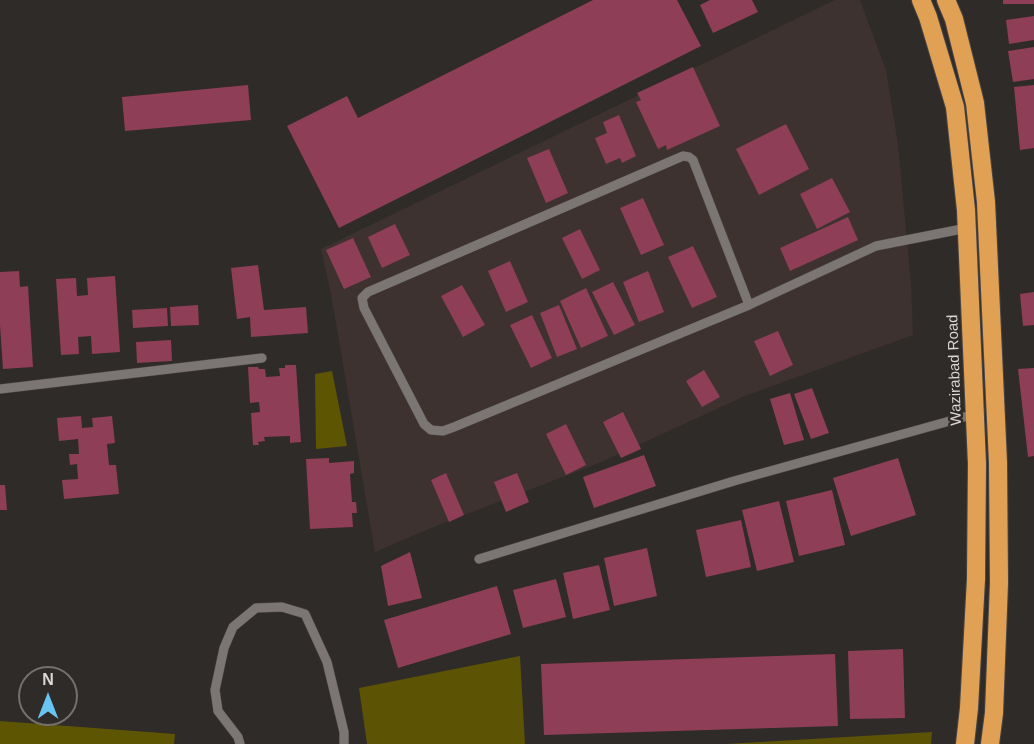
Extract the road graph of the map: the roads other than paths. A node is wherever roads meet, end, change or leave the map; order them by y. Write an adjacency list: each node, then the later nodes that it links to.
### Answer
1 (921, 0): 3 (highway, Wazirabad Road)
2 (946, 0): 12 (highway)
3 (967, 228): 4 (lane); 7 (highway, Wazirabad Road)
4 (749, 305): 4 (lane)
5 (262, 358): 6 (lane)
6 (0, 389)
7 (975, 414): 8 (lane); 11 (highway, Wazirabad Road)
8 (479, 559)
9 (240, 744): 10 (lane)
10 (344, 744)
11 (965, 744)
12 (990, 744)

